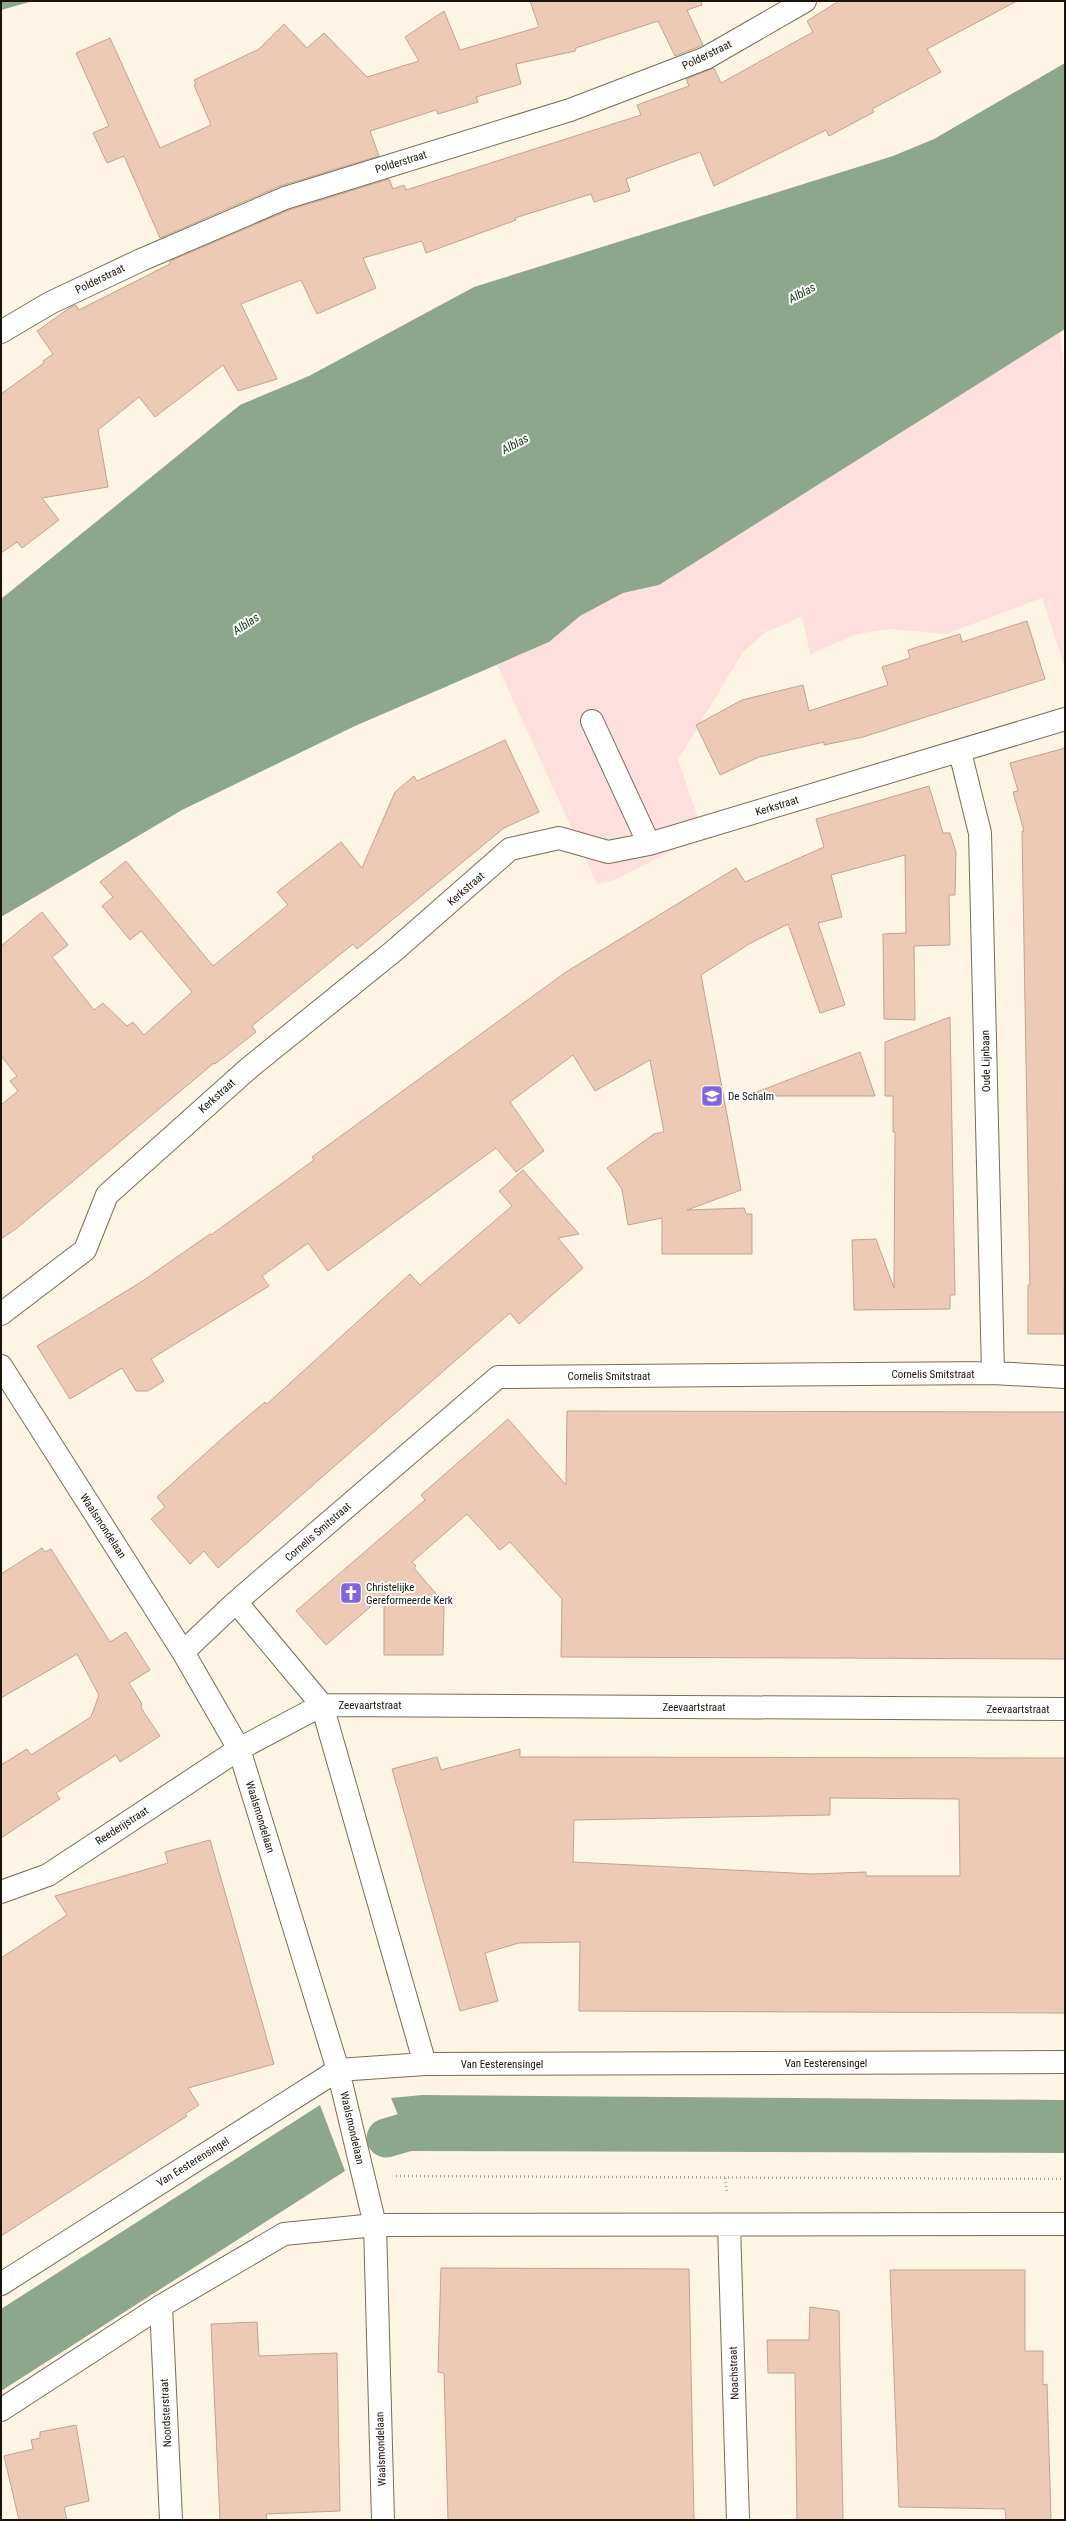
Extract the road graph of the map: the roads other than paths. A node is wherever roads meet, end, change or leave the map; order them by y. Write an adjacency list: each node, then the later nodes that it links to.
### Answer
1 (805, 1): 2 (street, Polderstraat)
2 (1, 332)
3 (1065, 719): 5 (street, Kerkstraat)
4 (592, 721): 6 (street)
5 (960, 752): 6 (street, Kerkstraat); 9 (street, Oude Lijnbaan)
6 (649, 844): 7 (street, Kerkstraat)
7 (1, 1314)
8 (1, 1366): 12 (street, Waalsmondelaan)
9 (993, 1373): 10 (street, Cornelis Smitstraat); 11 (street, Cornelis Smitstraat)
10 (1065, 1377)
11 (236, 1602): 12 (street, Cornelis Smitstraat); 13 (street)
12 (183, 1652): 15 (street, Waalsmondelaan)
13 (322, 1705): 14 (street, Zeevaartstraat); 15 (street); 18 (street)
14 (1065, 1710)
15 (239, 1749): 16 (street, Reederijstraat); 19 (street, Waalsmondelaan)
16 (1, 1892)
17 (1065, 2062): 18 (street, Van Eesterensingel)
18 (425, 2064): 19 (street, Van Eesterensingel)
19 (338, 2070): 21 (street, Waalsmondelaan); 23 (street, Van Eesterensingel)
20 (1065, 2224): 22 (street)
21 (375, 2225): 22 (street); 24 (street); 27 (street, Waalsmondelaan)
22 (730, 2225): 28 (street, Noachstraat)
23 (1, 2284)
24 (161, 2306): 25 (street); 26 (street, Noordsterstraat)
25 (1, 2410)
26 (171, 2520)
27 (383, 2520)
28 (738, 2520)

